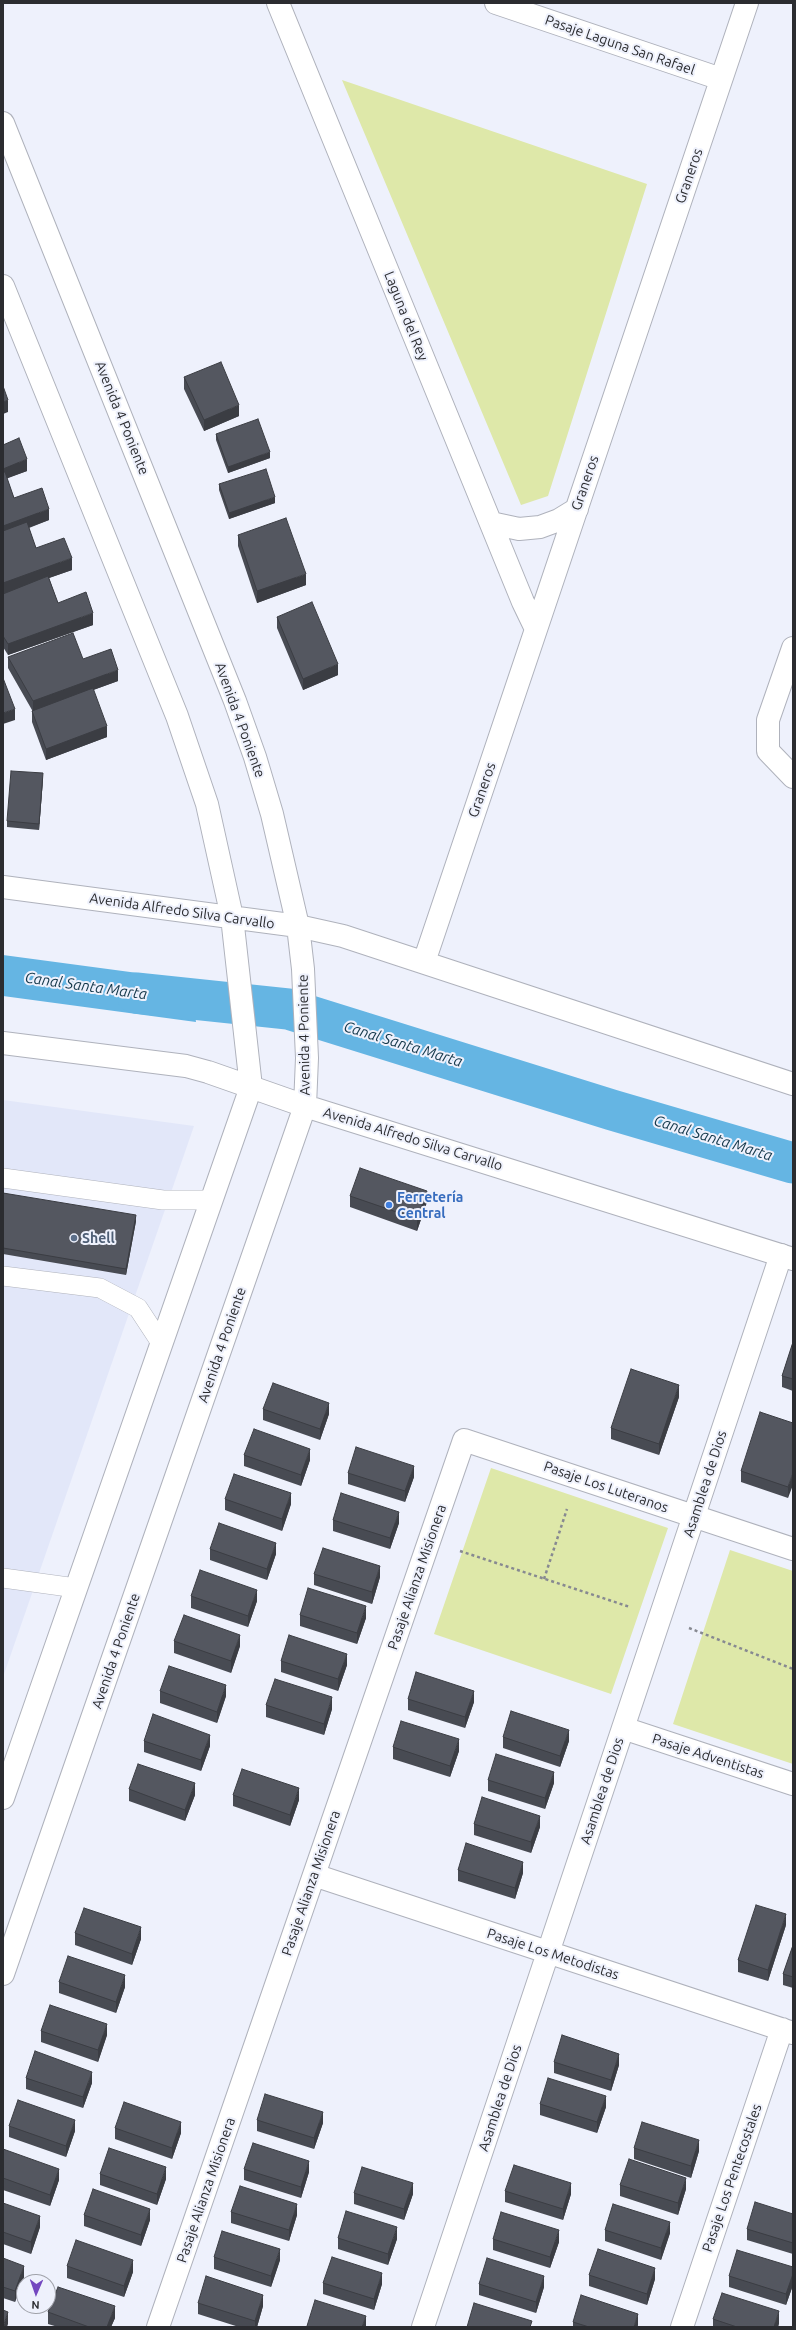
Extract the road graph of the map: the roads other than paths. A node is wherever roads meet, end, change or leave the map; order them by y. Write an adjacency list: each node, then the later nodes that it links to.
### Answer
1 (278, 3): 8 (street, Laguna del Rey)
2 (496, 3): 4 (street, Pasaje Laguna San Rafael)
3 (747, 3): 4 (street, Graneros)
4 (721, 79): 7 (street, Graneros)
5 (3, 123): 14 (street, Avenida 4 Poniente)
6 (3, 286): 13 (street)
7 (576, 509): 8 (street); 9 (street, Graneros)
8 (491, 523): 9 (street, Laguna del Rey)
9 (536, 628): 15 (street, Graneros)
10 (793, 648): 11 (street)
11 (793, 776)
12 (3, 887): 13 (street, Avenida Alfredo Silva Carvallo)
13 (232, 917): 14 (street, Avenida Alfredo Silva Carvallo); 18 (street)
14 (298, 926): 15 (street, Avenida Alfredo Silva Carvallo); 19 (street, Avenida 4 Poniente)
15 (424, 962): 17 (street, Avenida Alfredo Silva Carvallo)
16 (3, 1042): 18 (street, Avenida Alfredo Silva Carvallo)
17 (793, 1084)
18 (251, 1087): 19 (street, Avenida Alfredo Silva Carvallo); 21 (street)
19 (305, 1106): 22 (street, Avenida Alfredo Silva Carvallo); 35 (street, Avenida 4 Poniente)
20 (3, 1178): 21 (lane)
21 (212, 1200): 24 (street)
22 (787, 1257): 26 (street, Asamblea de Dios)
23 (3, 1276): 24 (lane)
24 (161, 1344): 29 (street)
25 (464, 1440): 26 (street, Pasaje Los Luteranos); 33 (street, Pasaje Alianza Misionera)
26 (693, 1517): 27 (street, Pasaje Los Luteranos); 30 (street, Asamblea de Dios)
27 (793, 1549)
28 (3, 1578): 29 (lane)
29 (76, 1588): 32 (street)
30 (623, 1728): 31 (street, Pasaje Adventistas); 34 (street, Asamblea de Dios)
31 (793, 1784)
32 (3, 1798)
33 (314, 1875): 34 (street, Pasaje Los Metodistas); 37 (street, Pasaje Alianza Misionera)
34 (548, 1952): 36 (street, Pasaje Los Metodistas); 38 (street, Asamblea de Dios)
35 (3, 1974)
36 (787, 2031): 39 (street, Pasaje Los Pentecostales)
37 (158, 2327)
38 (423, 2327)
39 (682, 2327)

